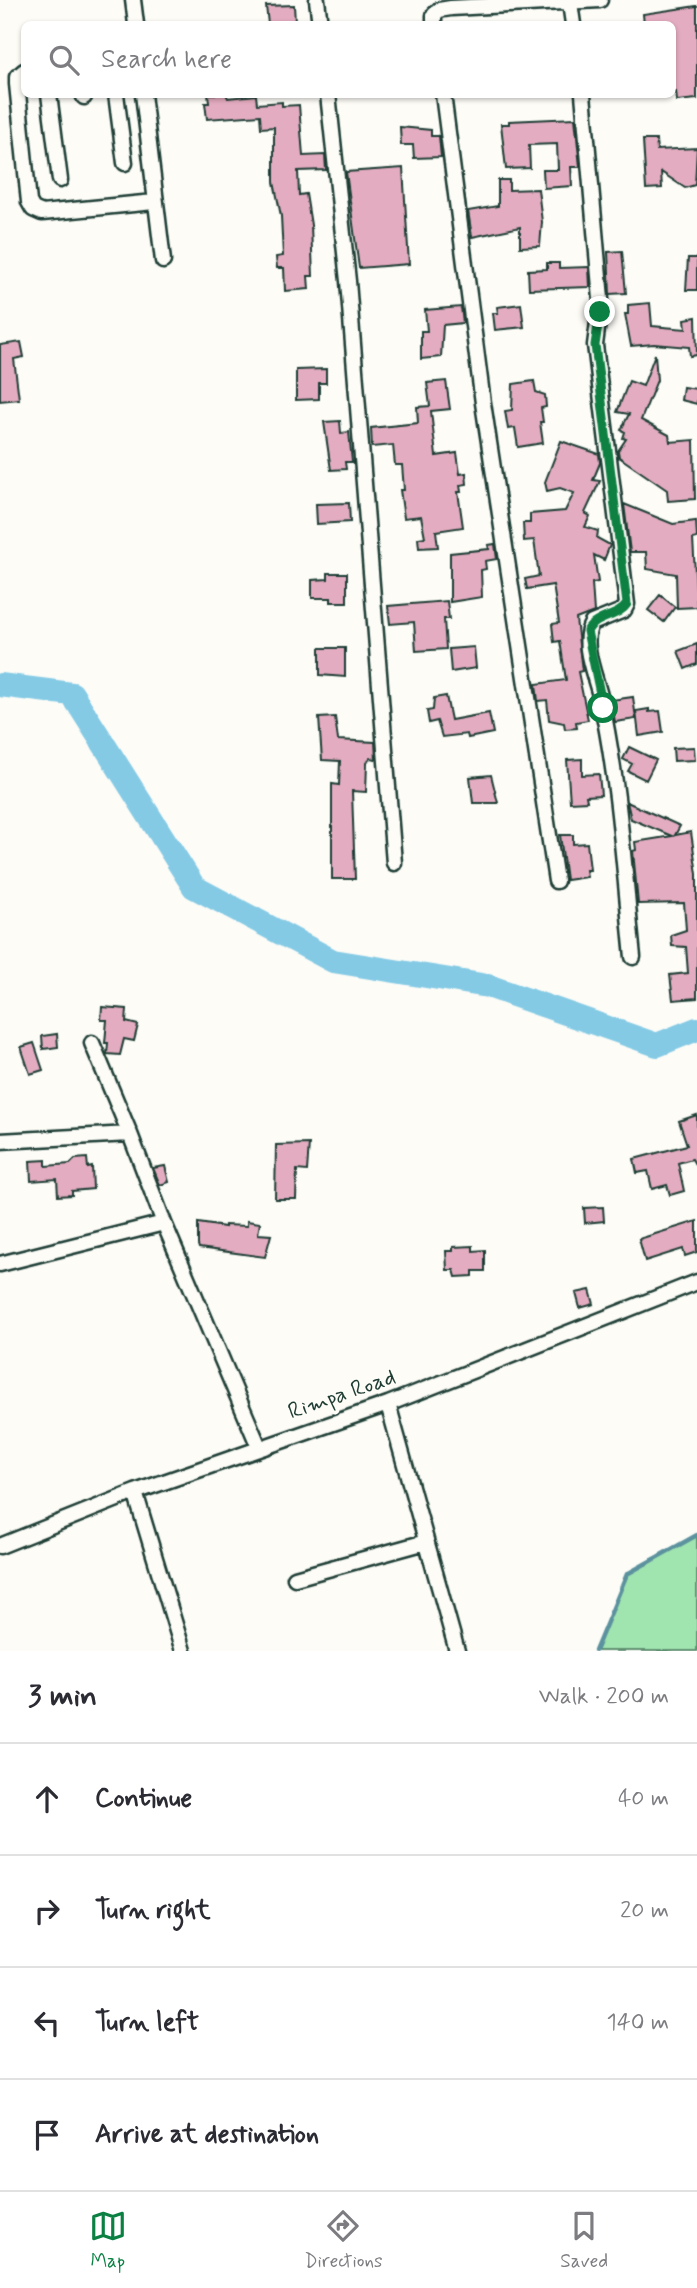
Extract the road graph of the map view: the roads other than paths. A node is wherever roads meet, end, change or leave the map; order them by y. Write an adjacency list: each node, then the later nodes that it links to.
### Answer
1 (133, 0): 6 (street)
2 (317, 0): 7 (street)
3 (600, 0): 5 (street)
4 (485, 3): 5 (street); 8 (street)
5 (570, 3): 9 (street)
6 (136, 21)
7 (320, 21)
8 (435, 21)
9 (573, 21)
10 (21, 74): 19 (street)
11 (50, 98): 18 (street)
12 (117, 98): 17 (street)
13 (143, 98): 19 (street)
14 (328, 98): 21 (street)
15 (444, 98): 22 (street)
16 (583, 98): 23 (street)
17 (125, 163)
18 (60, 180)
19 (154, 202): 20 (street)
20 (163, 261)
21 (394, 863)
22 (556, 881)
23 (633, 957)
24 (92, 1042): 25 (street)
25 (130, 1134): 26 (street); 27 (street)
26 (0, 1141)
27 (164, 1223): 28 (street); 31 (street)
28 (0, 1264)
29 (697, 1282): 30 (street, Rimpa Road)
30 (388, 1404): 31 (street, Rimpa Road); 33 (street)
31 (259, 1447): 32 (street, Rimpa Road)
32 (135, 1492): 34 (street, Rimpa Road); 36 (street)
33 (426, 1542): 35 (street); 37 (street)
34 (0, 1546)
35 (295, 1578)
36 (183, 1651)
37 (457, 1651)

